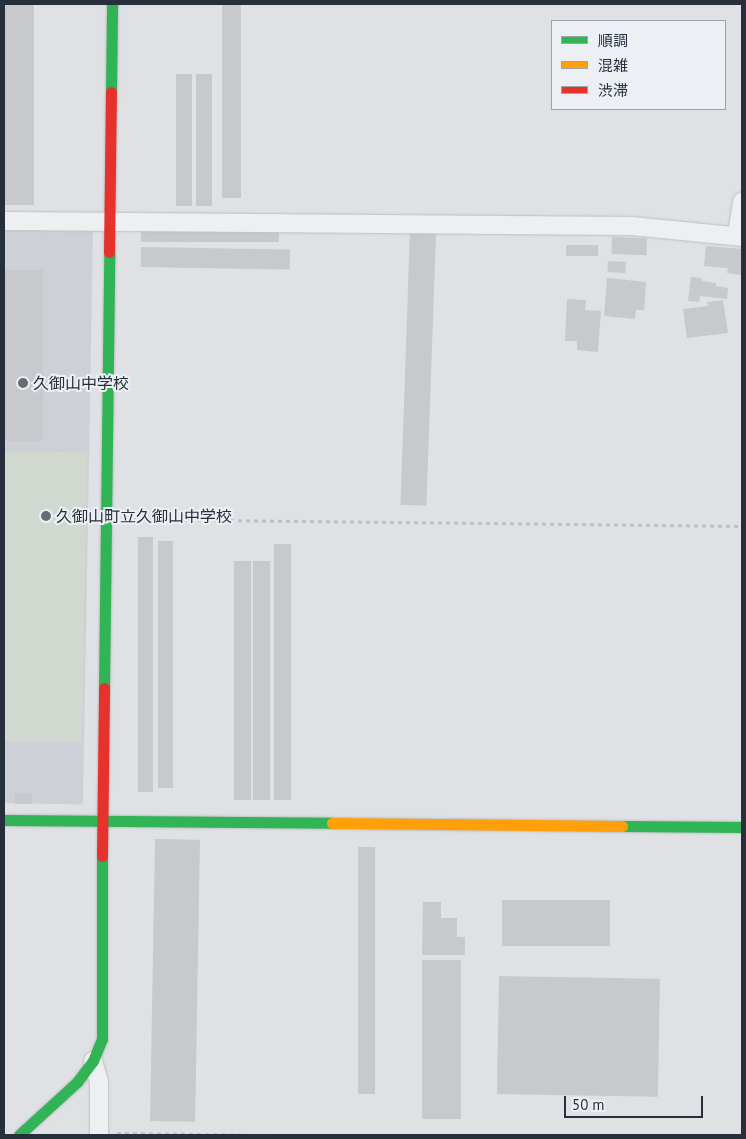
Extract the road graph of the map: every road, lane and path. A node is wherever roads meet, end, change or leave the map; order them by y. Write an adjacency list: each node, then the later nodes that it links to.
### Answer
1 (112, 4): 4 (street)
2 (742, 201): 5 (street)
3 (4, 221): 4 (street)
4 (109, 223): 5 (street); 6 (street)
5 (740, 236)
6 (106, 519): 7 (path); 9 (street)
7 (742, 526)
8 (4, 820): 9 (street)
9 (102, 821): 10 (street); 11 (street)
10 (742, 827)
11 (93, 1061): 12 (street); 13 (street)
12 (99, 1134): 14 (path)
13 (19, 1135)
14 (277, 1135)

